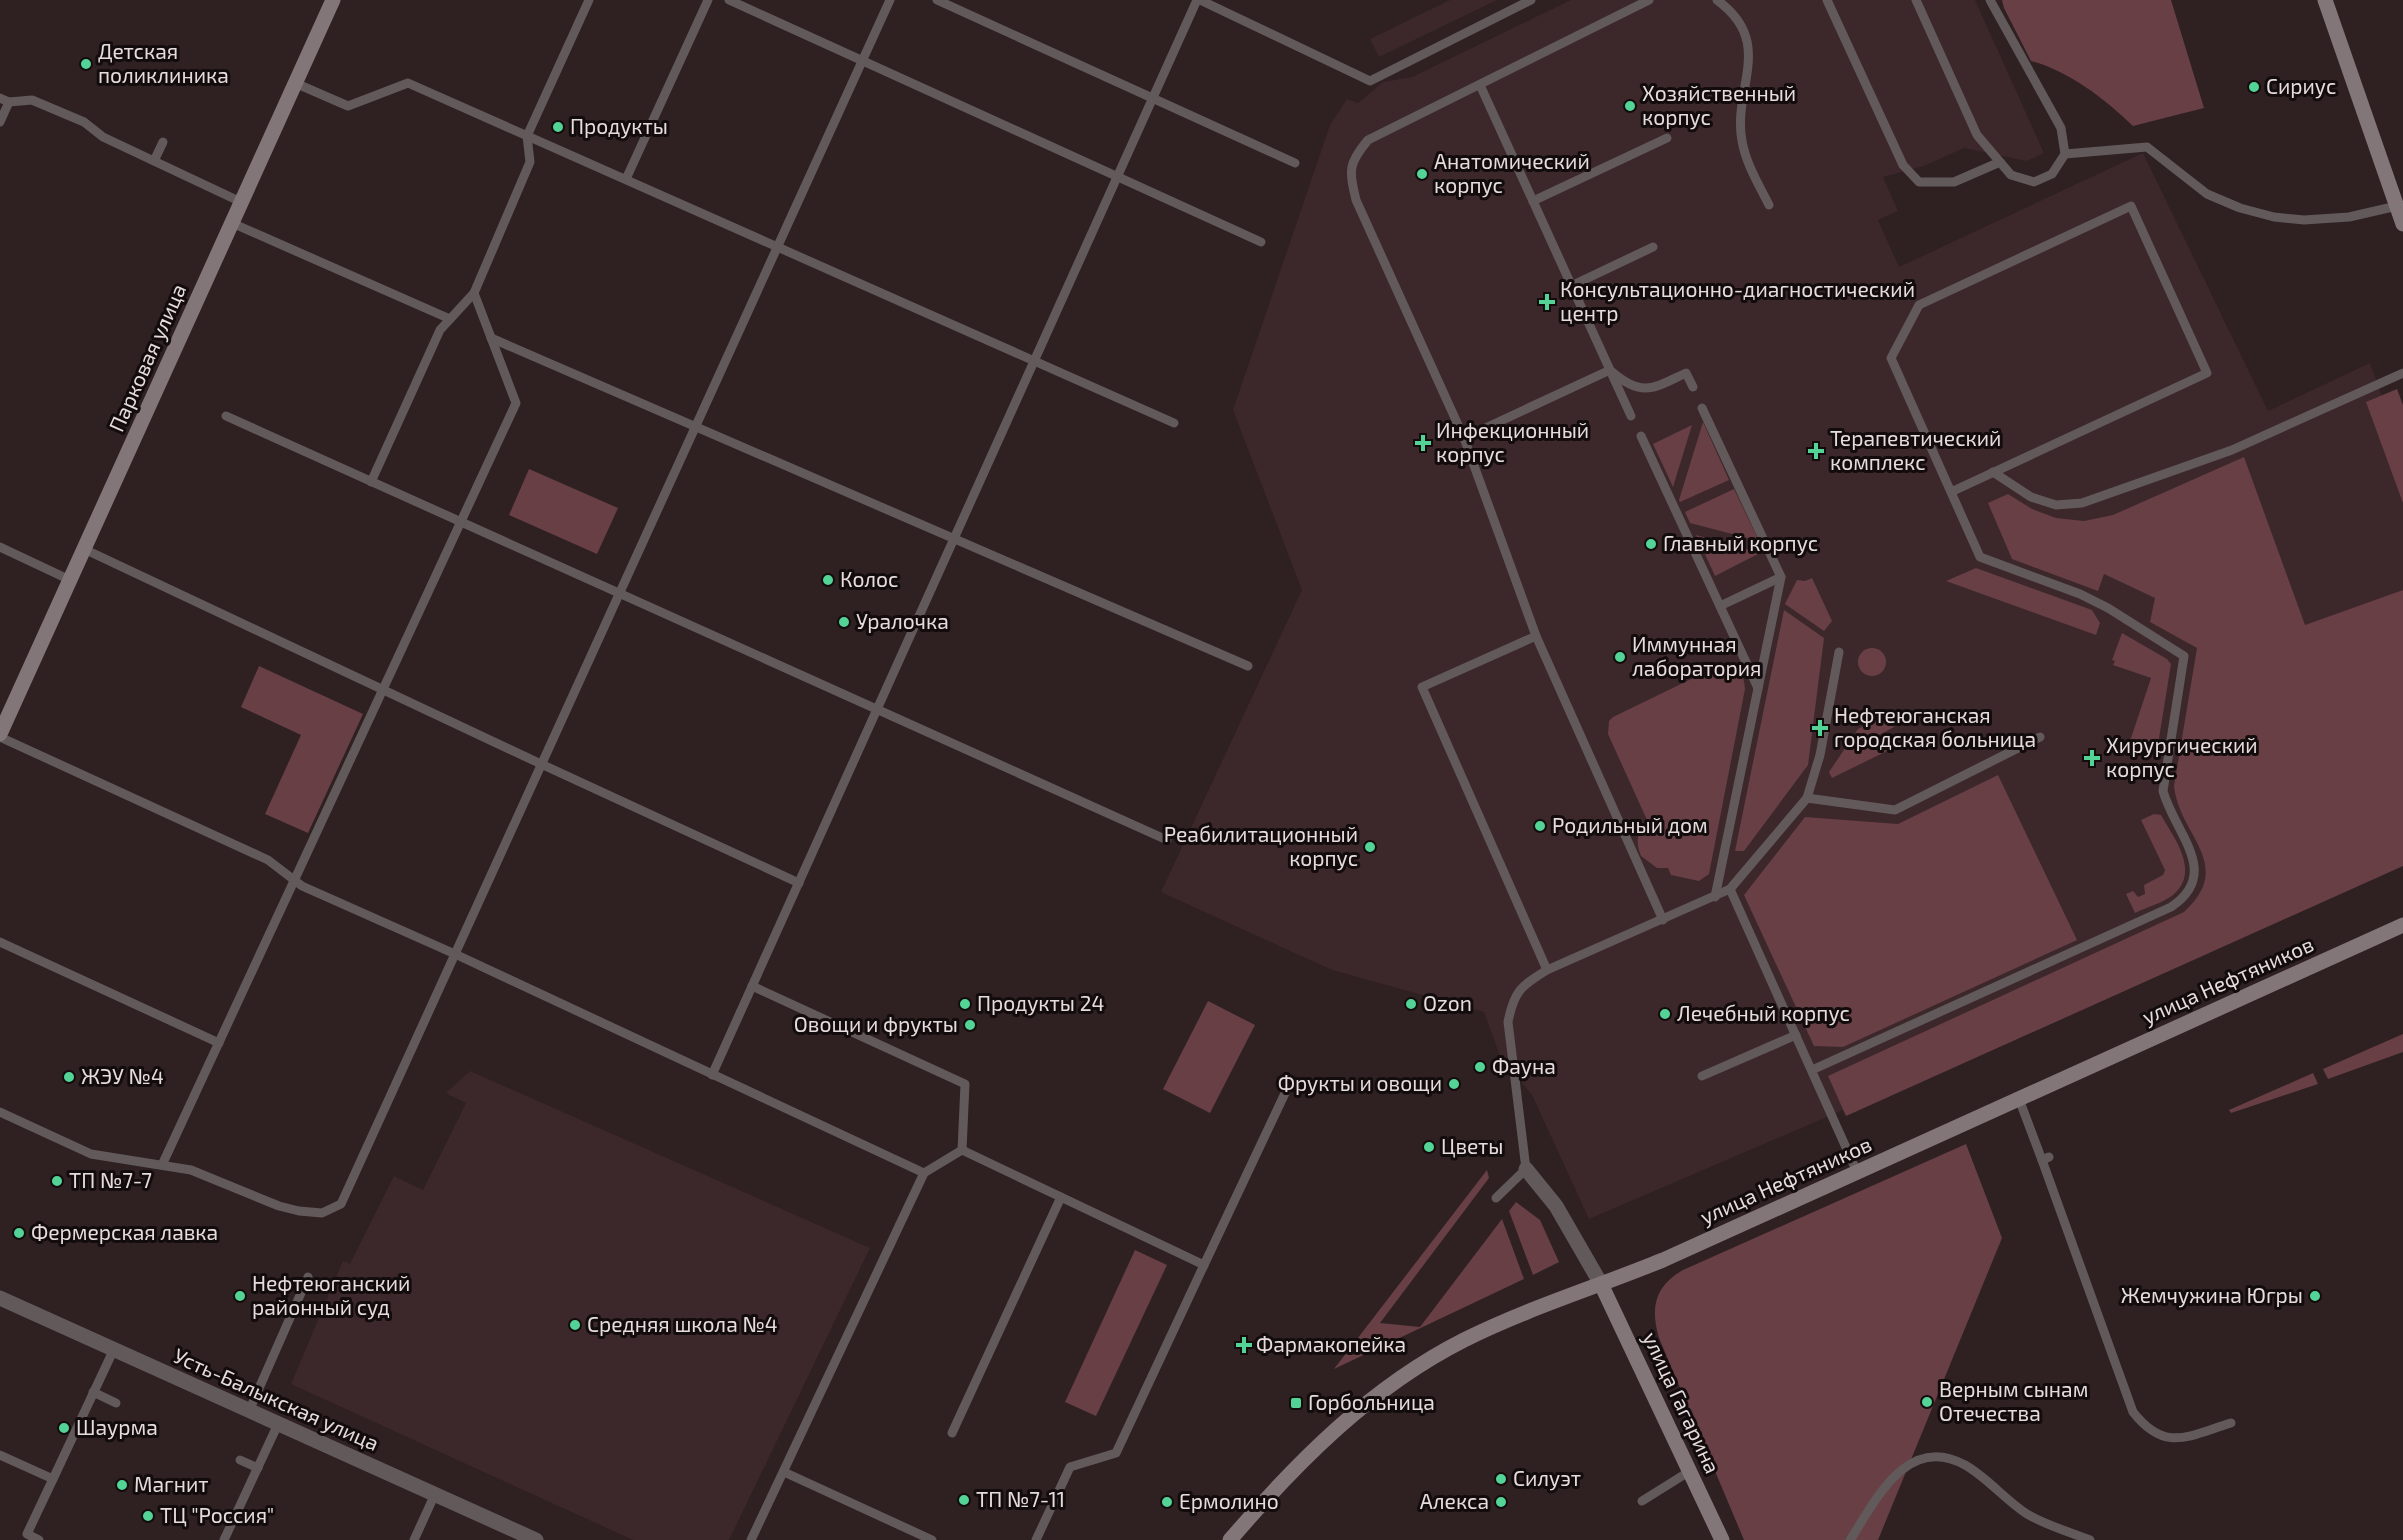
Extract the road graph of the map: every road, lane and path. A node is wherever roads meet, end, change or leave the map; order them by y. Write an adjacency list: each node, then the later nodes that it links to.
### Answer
1 (333, 0): 16 (main road, Парковая улица)
2 (589, 0): 21 (lane)
3 (708, 0): 29 (lane)
4 (729, 0): 15 (lane)
5 (890, 0): 15 (lane)
6 (937, 0): 18 (lane)
7 (1199, 0): 8 (lane); 18 (lane)
8 (1531, 0)
9 (1649, 0): 17 (lane)
10 (1717, 0): 32 (lane)
11 (1827, 0): 26 (lane)
12 (1916, 0): 26 (lane)
13 (1990, 0): 24 (lane)
14 (2325, 0): 33 (main road)
15 (862, 61): 28 (lane); 37 (lane)
16 (295, 83): 21 (lane); 31 (main road, Парковая улица)
17 (1480, 85): 30 (lane); 57 (lane)
18 (1152, 98): 27 (lane); 28 (lane)
19 (4, 100): 20 (lane); 25 (lane)
20 (0, 122)
21 (528, 136): 29 (lane); 40 (lane)
22 (1667, 138): 30 (lane)
23 (163, 142): 25 (lane)
24 (2065, 154): 26 (lane); 33 (lane)
25 (154, 161): 31 (lane)
26 (2000, 162)
27 (1295, 164)
28 (1117, 177): 36 (lane); 43 (lane)
29 (626, 179): 37 (lane)
30 (1533, 201): 39 (lane)
31 (241, 202): 34 (main road, Парковая улица)
32 (1769, 205)
33 (2397, 206): 35 (main road)
34 (232, 223): 41 (lane); 66 (main road, Парковая улица)
35 (2403, 224)
36 (1261, 242)
37 (777, 246): 43 (lane); 54 (lane)
38 (1653, 247): 39 (lane)
39 (1572, 285): 44 (lane)
40 (474, 292): 41 (lane); 42 (lane)
41 (450, 319): 61 (lane)
42 (491, 338): 54 (lane); 63 (lane)
43 (1034, 361): 52 (lane); 64 (lane)
44 (1610, 370): 46 (lane); 51 (lane); 57 (lane)
45 (2403, 373): 47 (lane)
46 (1693, 387)
47 (2346, 399): 49 (lane); 53 (lane)
48 (1702, 408): 67 (lane)
49 (2350, 410)
50 (226, 416): 61 (lane)
51 (1631, 416)
52 (1174, 423)
53 (2292, 423): 55 (lane); 58 (lane)
54 (696, 425): 64 (lane); 69 (lane)
55 (2296, 434)
56 (1641, 436): 70 (lane)
57 (1464, 438): 71 (lane)
58 (2248, 442): 59 (lane); 60 (lane)
59 (2252, 453)
60 (1993, 472): 62 (lane); 62 (lane)
61 (371, 482): 63 (lane)
62 (1951, 492): 94 (lane)
63 (461, 522): 69 (lane); 75 (lane)
64 (954, 538): 73 (lane); 76 (lane)
65 (0, 547): 68 (lane)
66 (84, 549): 68 (main road, Парковая улица); 75 (lane)
67 (1781, 577): 70 (lane); 74 (lane)
68 (70, 580): 77 (main road, Парковая улица)
69 (619, 593): 76 (lane); 79 (lane)
70 (1720, 606): 74 (lane)
71 (1536, 636): 86 (lane); 90 (lane)
72 (1839, 652): 80 (lane)
73 (1248, 666)
74 (1758, 688): 85 (lane)
75 (384, 690): 79 (lane); 82 (lane)
76 (877, 709): 81 (lane); 83 (lane)
77 (0, 736): 82 (lane)
78 (2040, 737): 80 (lane)
79 (541, 764): 83 (lane); 89 (lane)
80 (1807, 798): 84 (lane)
81 (1167, 840)
82 (295, 880): 89 (lane); 93 (lane)
83 (799, 882): 91 (lane)
84 (1730, 890): 85 (lane); 92 (lane)
85 (1715, 897): 86 (lane)
86 (1663, 920): 90 (lane)
87 (2403, 926): 98 (main road, улица Нефтяников)
88 (0, 942): 93 (lane)
89 (455, 954): 95 (lane); 101 (lane)
90 (1547, 970): 102 (lane)
91 (752, 986): 95 (lane); 100 (lane)
92 (1796, 1035): 94 (lane); 96 (lane)
93 (219, 1043): 101 (lane)
94 (1812, 1070): 103 (lane)
95 (712, 1075): 104 (lane)
96 (1702, 1076)
97 (1287, 1089): 107 (lane)
98 (2019, 1099): 103 (main road, улица Нефтяников); 115 (lane)
99 (0, 1112): 101 (lane)
100 (962, 1150): 104 (lane); 105 (lane)
101 (162, 1165)
102 (1526, 1169): 106 (lane); 109 (street)
103 (1857, 1172): 109 (main road, улица Нефтяников)
104 (924, 1173): 122 (lane)
105 (1061, 1197): 107 (lane); 117 (lane)
106 (1496, 1198)
107 (1204, 1265): 132 (lane)
108 (308, 1277): 114 (lane)
109 (1601, 1284): 121 (main road, улица Гагарина); 133 (main road, улица Нефтяников)
110 (0, 1298): 111 (street, Усть-Балыкская улица)
111 (114, 1349): 112 (lane); 114 (street, Усть-Балыкская улица)
112 (93, 1392): 113 (lane); 123 (lane)
113 (116, 1403)
114 (249, 1411): 116 (street, Усть-Балыкская улица)
115 (2230, 1423)
116 (278, 1424): 120 (lane); 124 (street, Усть-Балыкская улица)
117 (952, 1433)
118 (0, 1455): 123 (lane)
119 (240, 1460): 120 (lane)
120 (258, 1468): 127 (lane)
121 (1690, 1471): 125 (lane); 134 (main road, улица Гагарина)
122 (784, 1472): 130 (lane); 131 (lane)
123 (53, 1479): 126 (lane)
124 (435, 1494): 128 (lane); 129 (street, Усть-Балыкская улица)
125 (1642, 1501)
126 (39, 1540)
127 (224, 1540)
128 (414, 1540)
129 (536, 1540)
130 (751, 1540)
131 (932, 1540)
132 (1036, 1540)
133 (1230, 1540)
134 (1722, 1540)
135 (1850, 1540): 136 (lane)
136 (2090, 1540)

